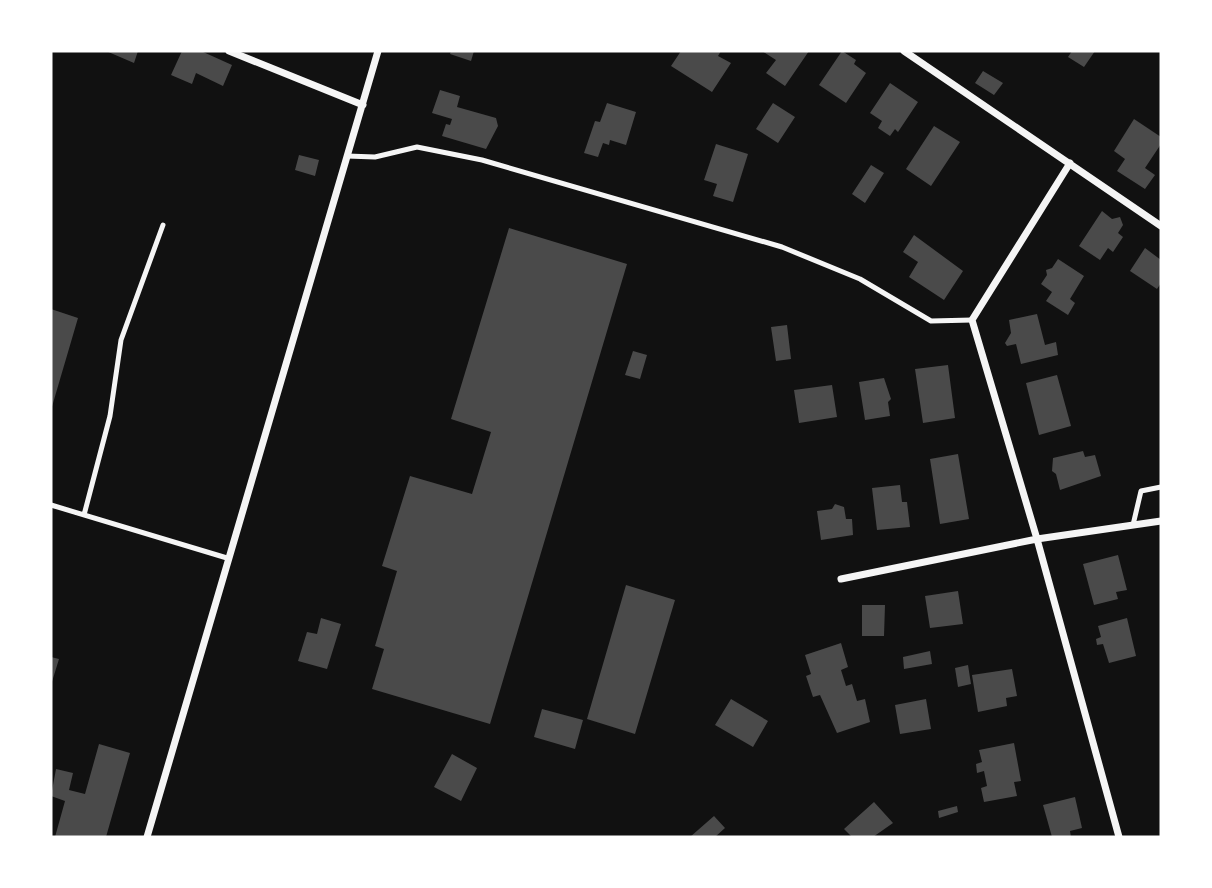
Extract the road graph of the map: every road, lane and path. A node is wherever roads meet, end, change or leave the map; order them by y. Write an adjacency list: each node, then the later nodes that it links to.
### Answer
1 (229, 51): 4 (street)
2 (379, 51): 4 (street)
3 (904, 51): 6 (street)
4 (363, 105): 5 (street)
5 (347, 156): 9 (lane); 16 (street)
6 (1070, 163): 8 (street); 9 (street)
7 (163, 225): 12 (lane)
8 (1161, 226)
9 (972, 320): 15 (street)
10 (1161, 487): 14 (lane)
11 (51, 505): 12 (lane)
12 (84, 515): 16 (lane)
13 (1161, 521): 14 (street)
14 (1133, 525): 15 (street)
15 (1037, 539): 17 (street); 19 (street)
16 (227, 558): 18 (street)
17 (841, 579)
18 (147, 837)
19 (1119, 837)

